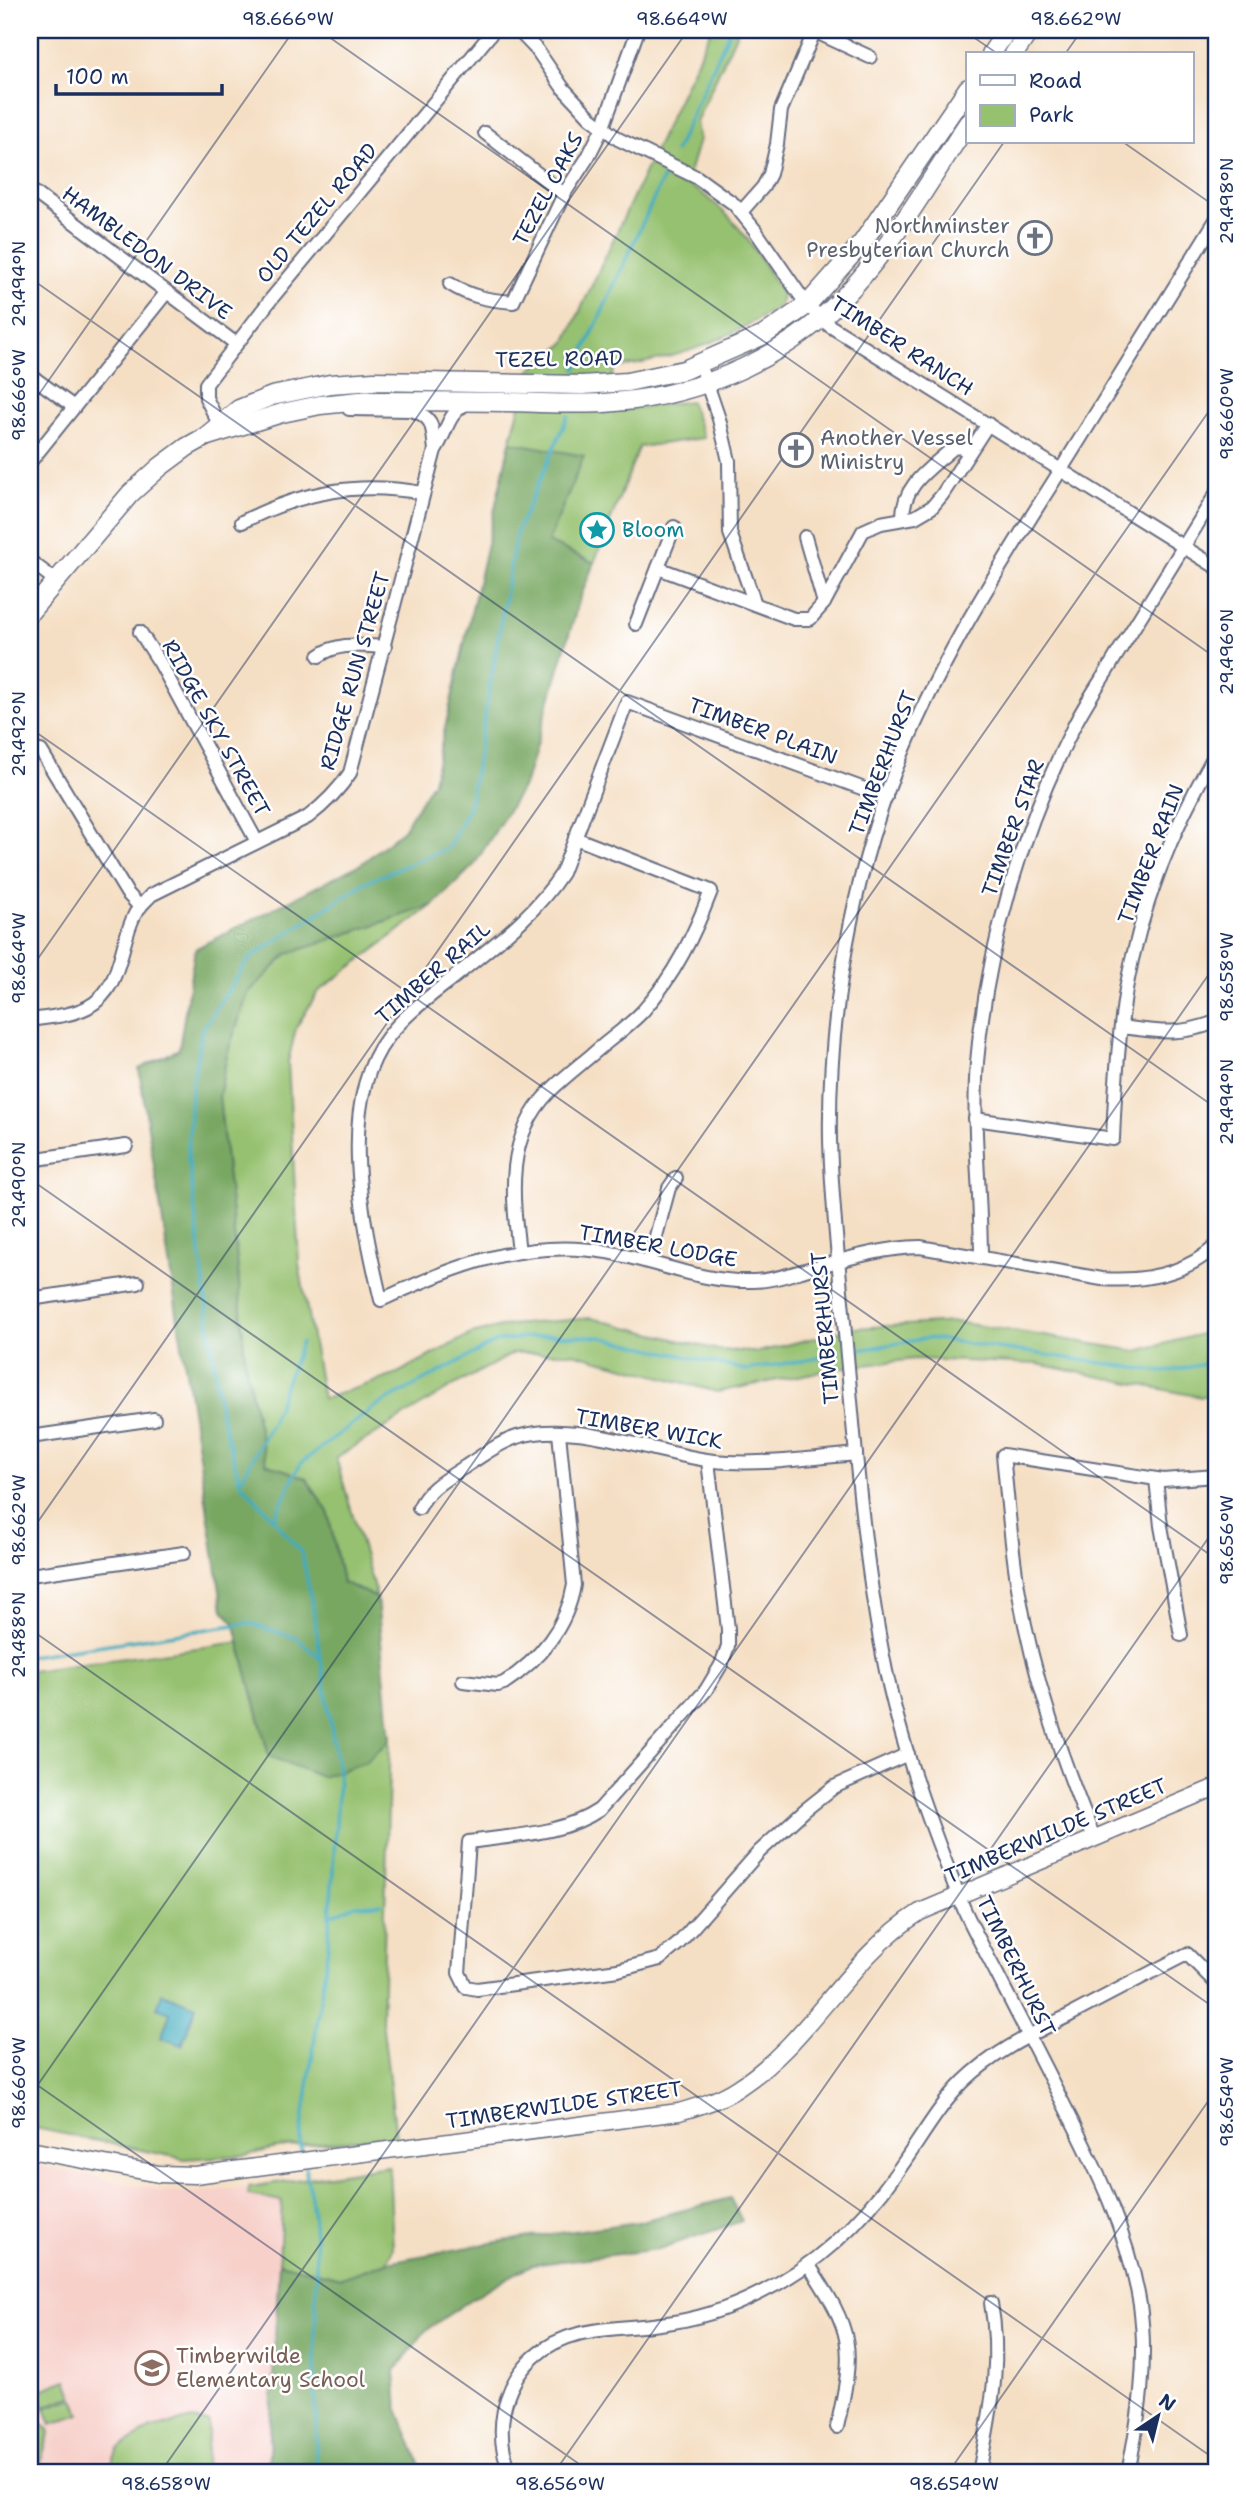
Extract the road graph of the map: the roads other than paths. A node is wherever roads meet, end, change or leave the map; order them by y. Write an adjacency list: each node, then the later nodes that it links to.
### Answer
1 (494, 30): 22 (street, OLD TEZEL ROAD)
2 (519, 30): 12 (street, TIMBER RANCH)
3 (638, 30): 12 (street, TEZEL OAKS)
4 (815, 30): 9 (street); 16 (street)
5 (1007, 30): 7 (main road)
6 (1030, 30): 8 (main road)
7 (992, 52)
8 (1015, 52)
9 (870, 57)
10 (966, 91): 20 (main road, TEZEL ROAD)
11 (966, 126): 21 (main road, TEZEL ROAD)
12 (603, 127): 15 (street, TEZEL OAKS); 16 (street, TIMBER RANCH)
13 (485, 133): 15 (street)
14 (36, 194): 19 (street, HAMBLEDON DRIVE)
15 (564, 194): 18 (street, TEZEL OAKS)
16 (741, 212): 20 (street, TIMBER RANCH)
17 (1216, 220): 34 (street, TIMBERHURST)
18 (450, 284)
19 (166, 293): 22 (street, HAMBLEDON DRIVE); 28 (street)
20 (807, 305): 21 (street, TIMBER RANCH); 23 (main road, TEZEL ROAD)
21 (821, 318): 25 (main road, TEZEL ROAD); 29 (street, TIMBER RANCH)
22 (235, 343): 30 (street, OLD TEZEL ROAD)
23 (699, 364): 25 (street); 30 (main road, TEZEL ROAD)
24 (30, 375): 28 (street)
25 (708, 383): 26 (main road, TEZEL ROAD); 47 (street)
26 (470, 401): 27 (main road, TEZEL ROAD); 31 (street, RIDGE RUN STREET)
27 (316, 406): 30 (main road, TEZEL ROAD); 31 (street)
28 (74, 407): 33 (street)
29 (988, 424): 32 (street); 34 (street, TIMBER RANCH)
30 (221, 428): 45 (main road, TEZEL ROAD)
31 (435, 450): 35 (street, RIDGE RUN STREET)
32 (970, 451): 37 (street); 37 (street)
33 (30, 462)
34 (1060, 470): 41 (street, TIMBER RANCH); 56 (street, TIMBERHURST)
35 (422, 493): 38 (street); 51 (street, RIDGE RUN STREET)
36 (1216, 494): 41 (street, TIMBER STAR)
37 (903, 519): 46 (street)
38 (242, 523)
39 (674, 527): 44 (street)
40 (805, 537): 46 (street)
41 (1184, 547): 43 (street, TIMBER RANCH); 63 (street, TIMBER STAR)
42 (30, 561): 45 (street)
43 (1216, 567)
44 (658, 568): 47 (street); 49 (street)
45 (55, 580): 48 (main road, TEZEL ROAD)
46 (824, 603): 47 (street)
47 (755, 604)
48 (30, 611)
49 (636, 624)
50 (140, 632): 58 (street, RIDGE SKY STREET)
51 (385, 647): 52 (street); 58 (street, RIDGE RUN STREET)
52 (319, 656)
53 (627, 702): 56 (street, TIMBER PLAIN); 57 (street, TIMBER RAIL)
54 (41, 751): 59 (street)
55 (1216, 753): 62 (street, TIMBER RAIN)
56 (886, 797): 70 (street, TIMBERHURST)
57 (575, 838): 68 (street); 74 (street, TIMBER RAIL)
58 (257, 842): 59 (street, RIDGE RUN STREET)
59 (140, 906): 60 (street, RIDGE RUN STREET)
60 (31, 1018)
61 (1216, 1022): 62 (street)
62 (1121, 1027): 63 (street, TIMBER RAIN)
63 (975, 1119): 69 (street, TIMBER STAR)
64 (126, 1146): 65 (street)
65 (30, 1160)
66 (676, 1178): 71 (street)
67 (1216, 1246): 69 (street, TIMBER LODGE)
68 (519, 1252): 71 (street, TIMBER LODGE); 74 (street, TIMBER LODGE)
69 (981, 1258): 70 (street, TIMBER LODGE)
70 (838, 1261): 71 (street, TIMBER LODGE); 78 (street, TIMBERHURST)
71 (649, 1262)
72 (138, 1283): 73 (street)
73 (30, 1299)
74 (381, 1300)
75 (154, 1419): 77 (street)
76 (559, 1433): 79 (street, TIMBER WICK); 82 (street, TIMBER WICK); 86 (street)
77 (30, 1437)
78 (856, 1454): 79 (street, TIMBER WICK); 87 (street, TIMBERHURST)
79 (708, 1461): 87 (street)
80 (1216, 1476): 81 (street)
81 (1156, 1479): 85 (street); 89 (street)
82 (419, 1508)
83 (184, 1553): 84 (street)
84 (30, 1575)
85 (1181, 1635)
86 (463, 1681)
87 (908, 1754): 90 (street, TIMBERHURST)
88 (1216, 1787): 89 (street, TIMBERWILDE STREET)
89 (1094, 1838): 90 (street, TIMBERWILDE STREET)
90 (959, 1895): 92 (street, TIMBERHURST); 93 (street, TIMBERWILDE STREET)
91 (1216, 1983): 92 (street)
92 (1028, 2036): 94 (street); 99 (street, TIMBERHURST)
93 (30, 2150)
94 (808, 2264): 96 (street); 97 (street)
95 (991, 2303): 98 (street)
96 (837, 2427)
97 (511, 2473)
98 (979, 2473)
99 (1128, 2473)

